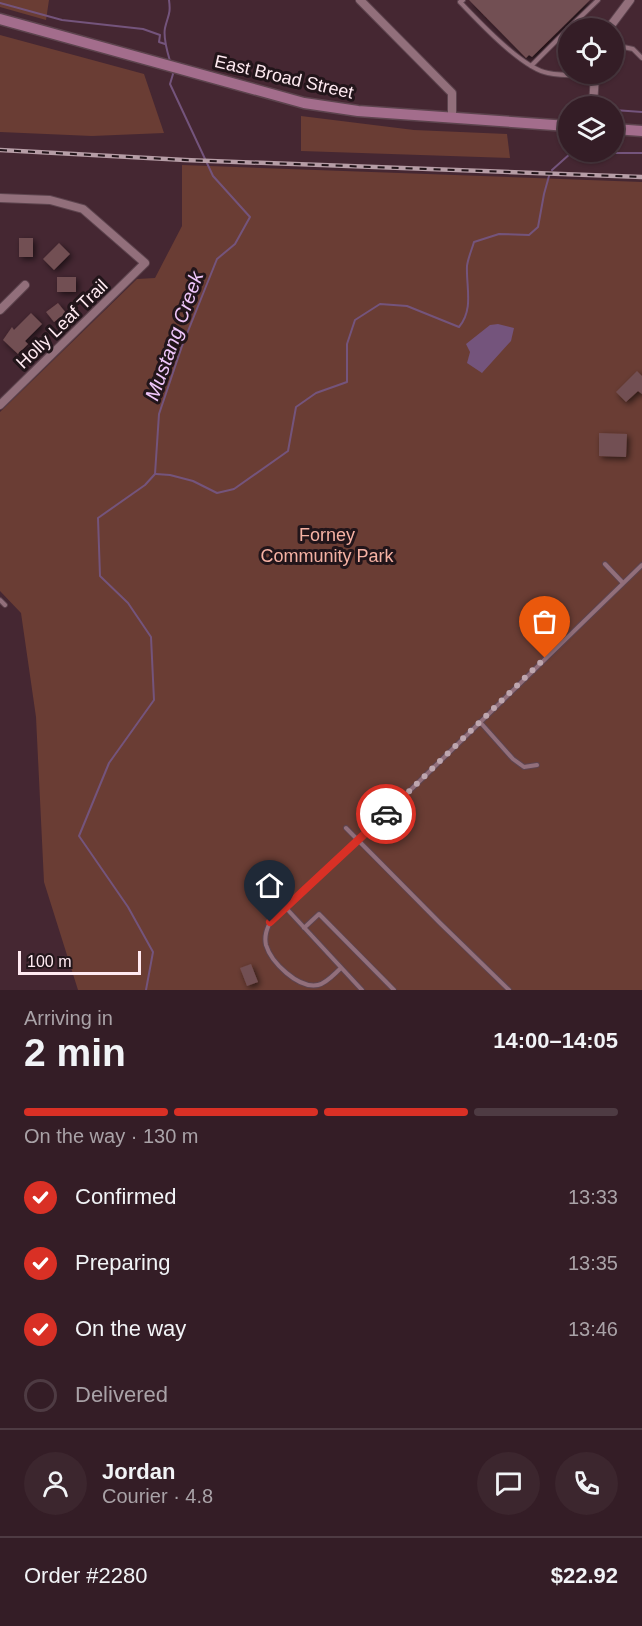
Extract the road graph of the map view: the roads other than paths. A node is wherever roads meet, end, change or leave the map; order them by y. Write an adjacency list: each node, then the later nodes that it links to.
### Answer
1 (360, 0): 13 (street)
2 (463, 0): 11 (lane)
3 (598, 0): 5 (lane)
4 (630, 0): 6 (street)
5 (580, 18)
6 (616, 18)
7 (0, 19): 13 (main road, East Broad Street)
8 (558, 40): 11 (lane)
9 (624, 47): 10 (lane)
10 (642, 58)
11 (531, 66): 12 (lane)
12 (558, 73)
13 (452, 118): 14 (main road, East Broad Street)
14 (558, 125)
15 (624, 130): 16 (main road)
16 (642, 131)
17 (0, 198): 20 (street, Holly Leaf Trail)
18 (26, 285): 19 (street)
19 (0, 310)
20 (0, 405)
21 (605, 564): 23 (lane)
22 (642, 565): 23 (lane)
23 (623, 583): 26 (lane)
24 (0, 600): 25 (lane)
25 (5, 605)
26 (480, 722): 27 (lane); 29 (lane)
27 (537, 765)
28 (346, 828): 29 (lane)
29 (358, 841): 30 (lane); 35 (lane)
30 (286, 908): 31 (lane); 32 (lane)
31 (304, 927): 32 (lane); 34 (lane)
32 (340, 968): 33 (lane)
33 (362, 990)
34 (394, 990)
35 (510, 990)

